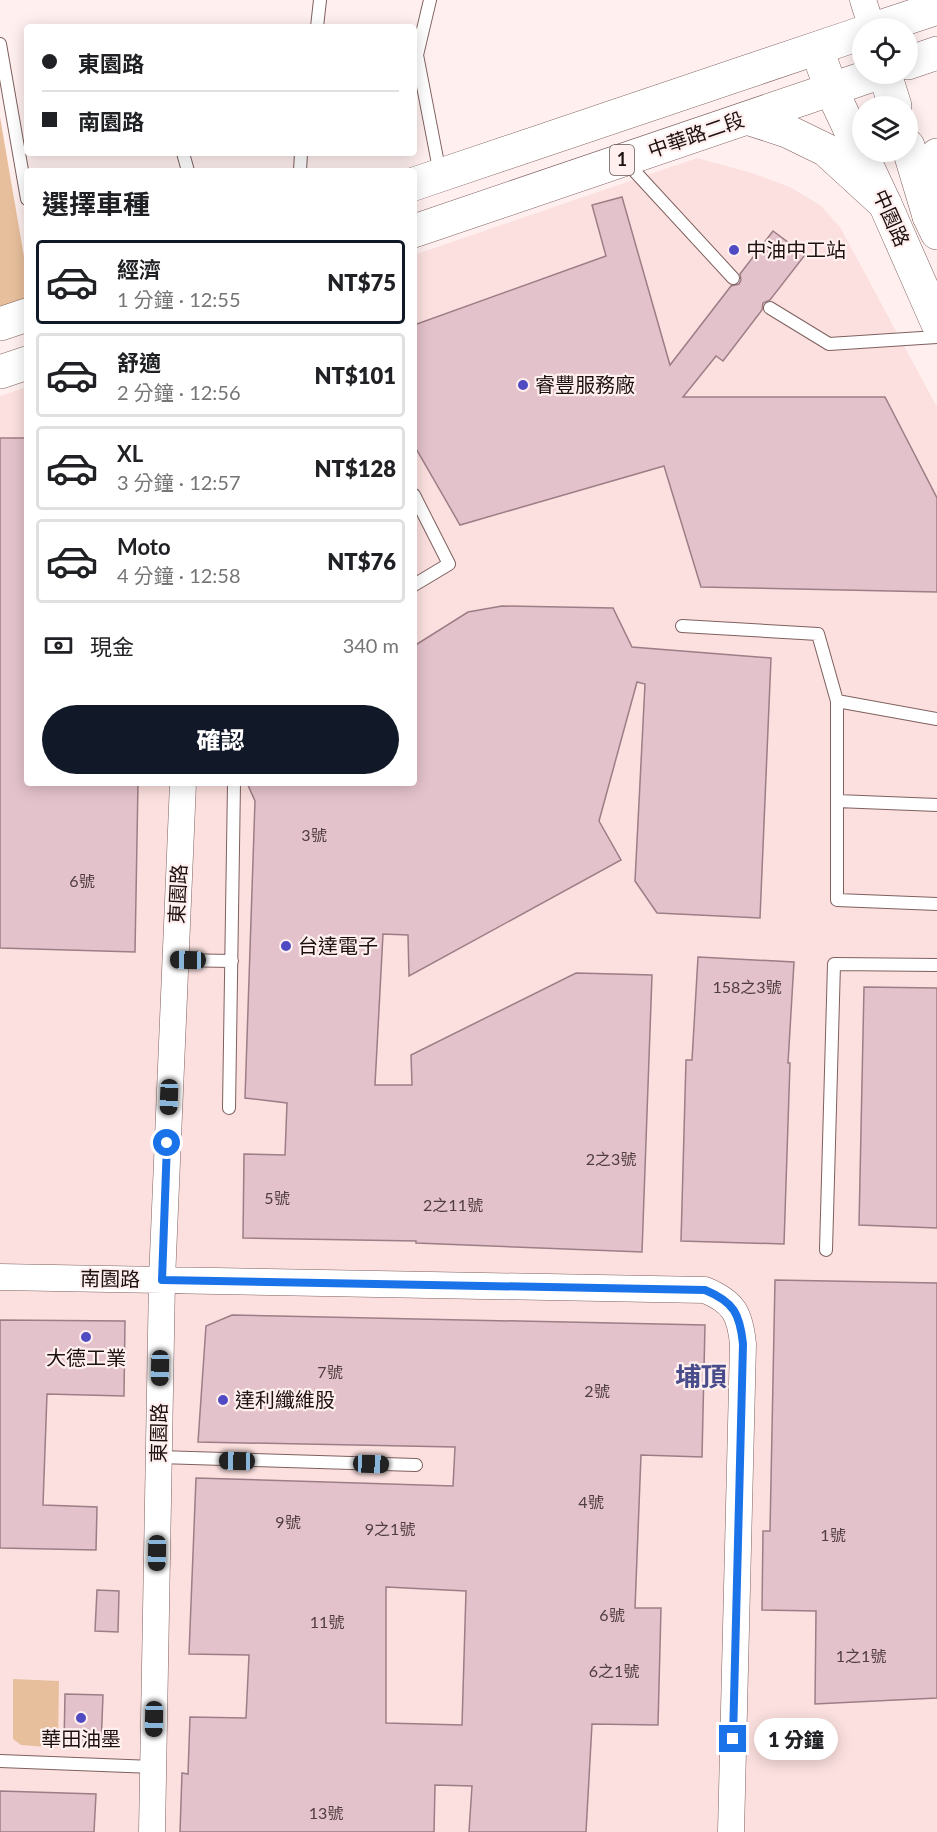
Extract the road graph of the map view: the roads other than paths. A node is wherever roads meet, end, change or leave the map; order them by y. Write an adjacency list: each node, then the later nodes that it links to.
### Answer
1 (320, 0): 7 (lane)
2 (430, 0): 19 (lane)
3 (863, 0): 5 (street)
4 (937, 8): 6 (main road)
5 (869, 18)
6 (907, 18)
7 (317, 24)
8 (852, 36): 10 (main road, 1)
9 (0, 44): 20 (lane)
10 (817, 48): 14 (main road, 中園路); 19 (main road, 1)
11 (937, 53): 12 (main road)
12 (918, 60)
13 (852, 82): 14 (main road, 中華路二段 / 1)
14 (831, 89): 15 (main road, 中華路二段 / 1); 21 (main road, 中園路)
15 (747, 118): 17 (main road, 中華路二段 / 1); 21 (main road)
16 (937, 155): 22 (main road)
17 (624, 160): 23 (main road, 中華路二段 / 1); 24 (lane)
18 (913, 162): 22 (main road, 中園路)
19 (427, 179)
20 (24, 182)
21 (885, 204): 27 (main road, 中園路)
22 (933, 225)
23 (417, 230)
24 (733, 278)
25 (770, 308): 29 (lane)
26 (24, 316): 28 (main road)
27 (937, 322)
28 (0, 324)
29 (937, 337)
30 (24, 364): 31 (main road)
31 (0, 372)
32 (417, 501): 33 (lane)
33 (417, 583)
34 (682, 626): 35 (lane)
35 (837, 701): 36 (lane); 39 (lane)
36 (937, 719)
37 (183, 786): 42 (street, 東園路)
38 (234, 786): 43 (lane)
39 (837, 801): 40 (lane); 41 (lane)
40 (937, 806)
41 (937, 904)
42 (175, 960): 43 (lane); 48 (street, 東園路)
43 (232, 962): 45 (lane)
44 (937, 965): 46 (lane)
45 (229, 1108)
46 (826, 1250)
47 (0, 1277): 48 (street, 南園路)
48 (162, 1280): 49 (street, 東園路); 54 (street, 南園路)
49 (159, 1457): 50 (lane); 52 (street, 東園路)
50 (416, 1465)
51 (0, 1761): 52 (lane)
52 (153, 1767): 53 (street, 東園路)
53 (152, 1832)
54 (731, 1832)

